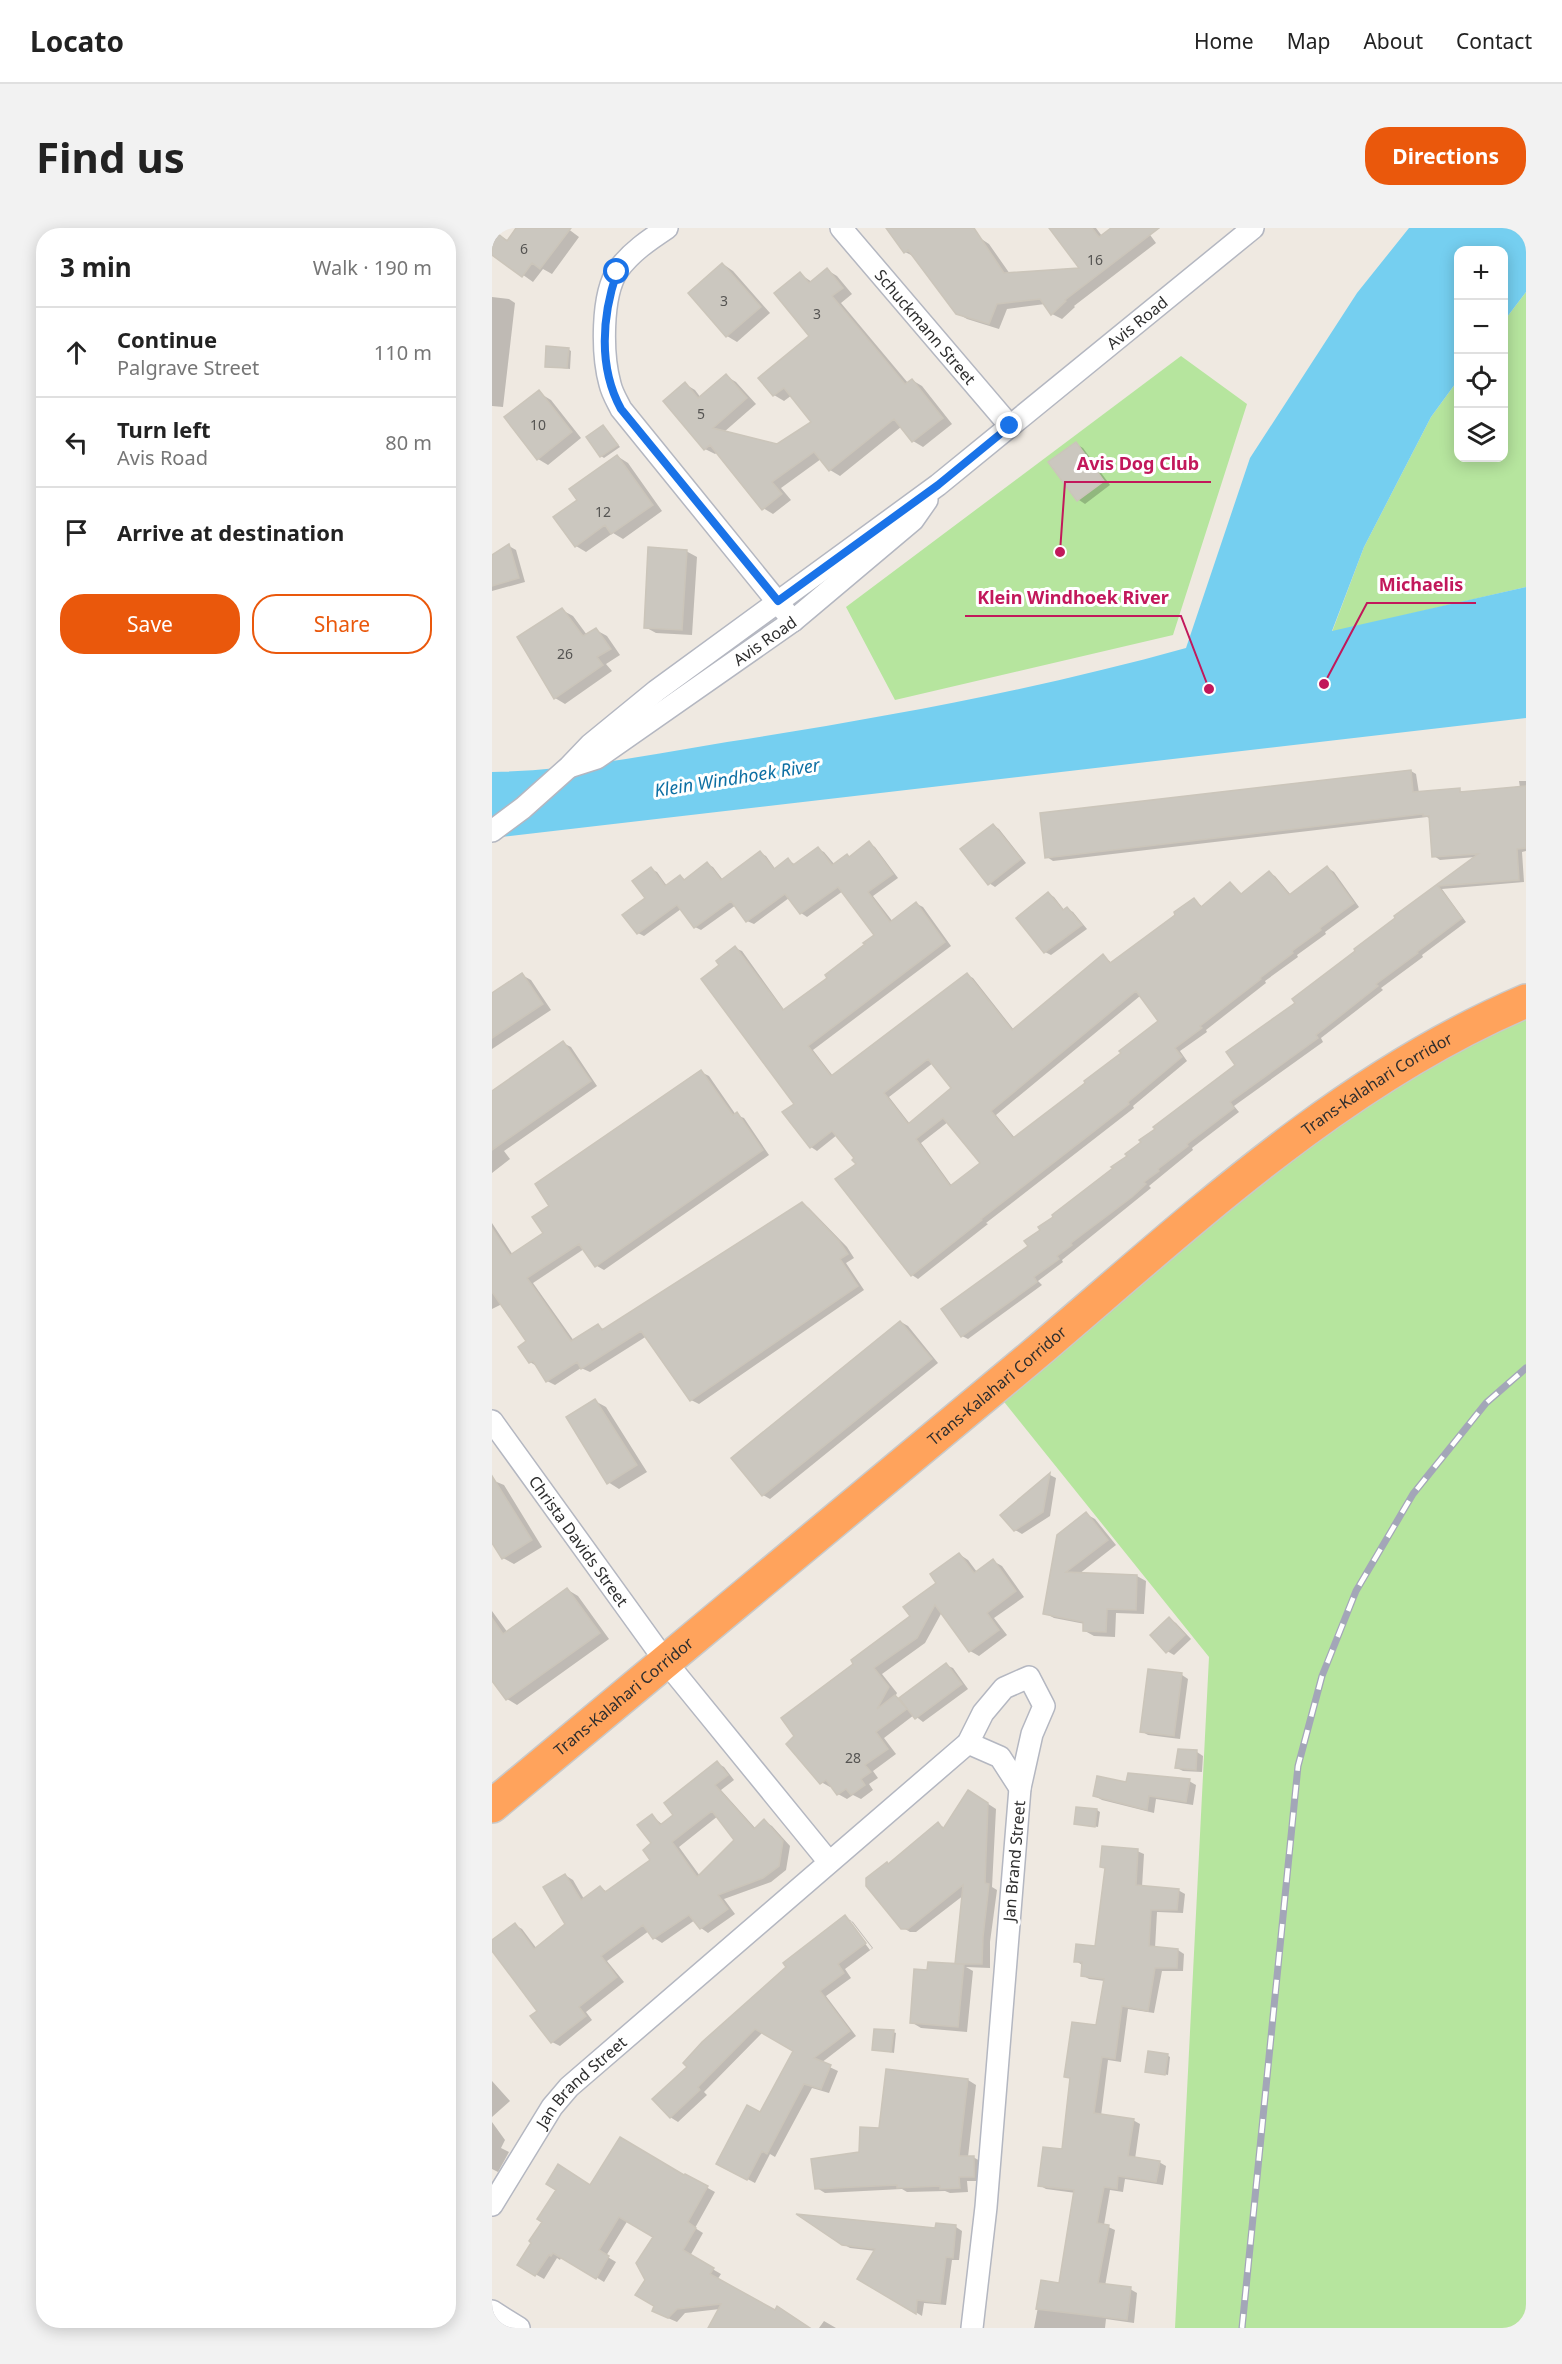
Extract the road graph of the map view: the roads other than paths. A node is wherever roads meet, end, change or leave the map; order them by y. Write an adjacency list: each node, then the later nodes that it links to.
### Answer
1 (667, 228): 6 (street)
2 (840, 228): 4 (street, Schuckmann Street)
3 (1253, 228): 4 (street, Avis Road)
4 (1010, 426): 5 (street, Avis Road)
5 (938, 485): 6 (street, Avis Road); 7 (street, Avis Road)
6 (778, 601): 7 (street); 8 (street, Avis Road)
7 (794, 621): 8 (street, Avis Road)
8 (569, 767): 9 (street, Avis Road)
9 (492, 831)
10 (1526, 1001): 12 (highway, Trans-Kalahari Corridor)
11 (492, 1421): 12 (street, Christa Davids Street)
12 (666, 1662): 15 (highway, Trans-Kalahari Corridor); 16 (street)
13 (968, 1743): 14 (street); 14 (street, Jan Brand Street); 16 (street, Jan Brand Street)
14 (1020, 1788): 20 (street, Jan Brand Street)
15 (492, 1806)
16 (829, 1862): 17 (street, Jan Brand Street)
17 (492, 2205)
18 (492, 2311): 19 (street)
19 (519, 2328)
20 (972, 2328)

